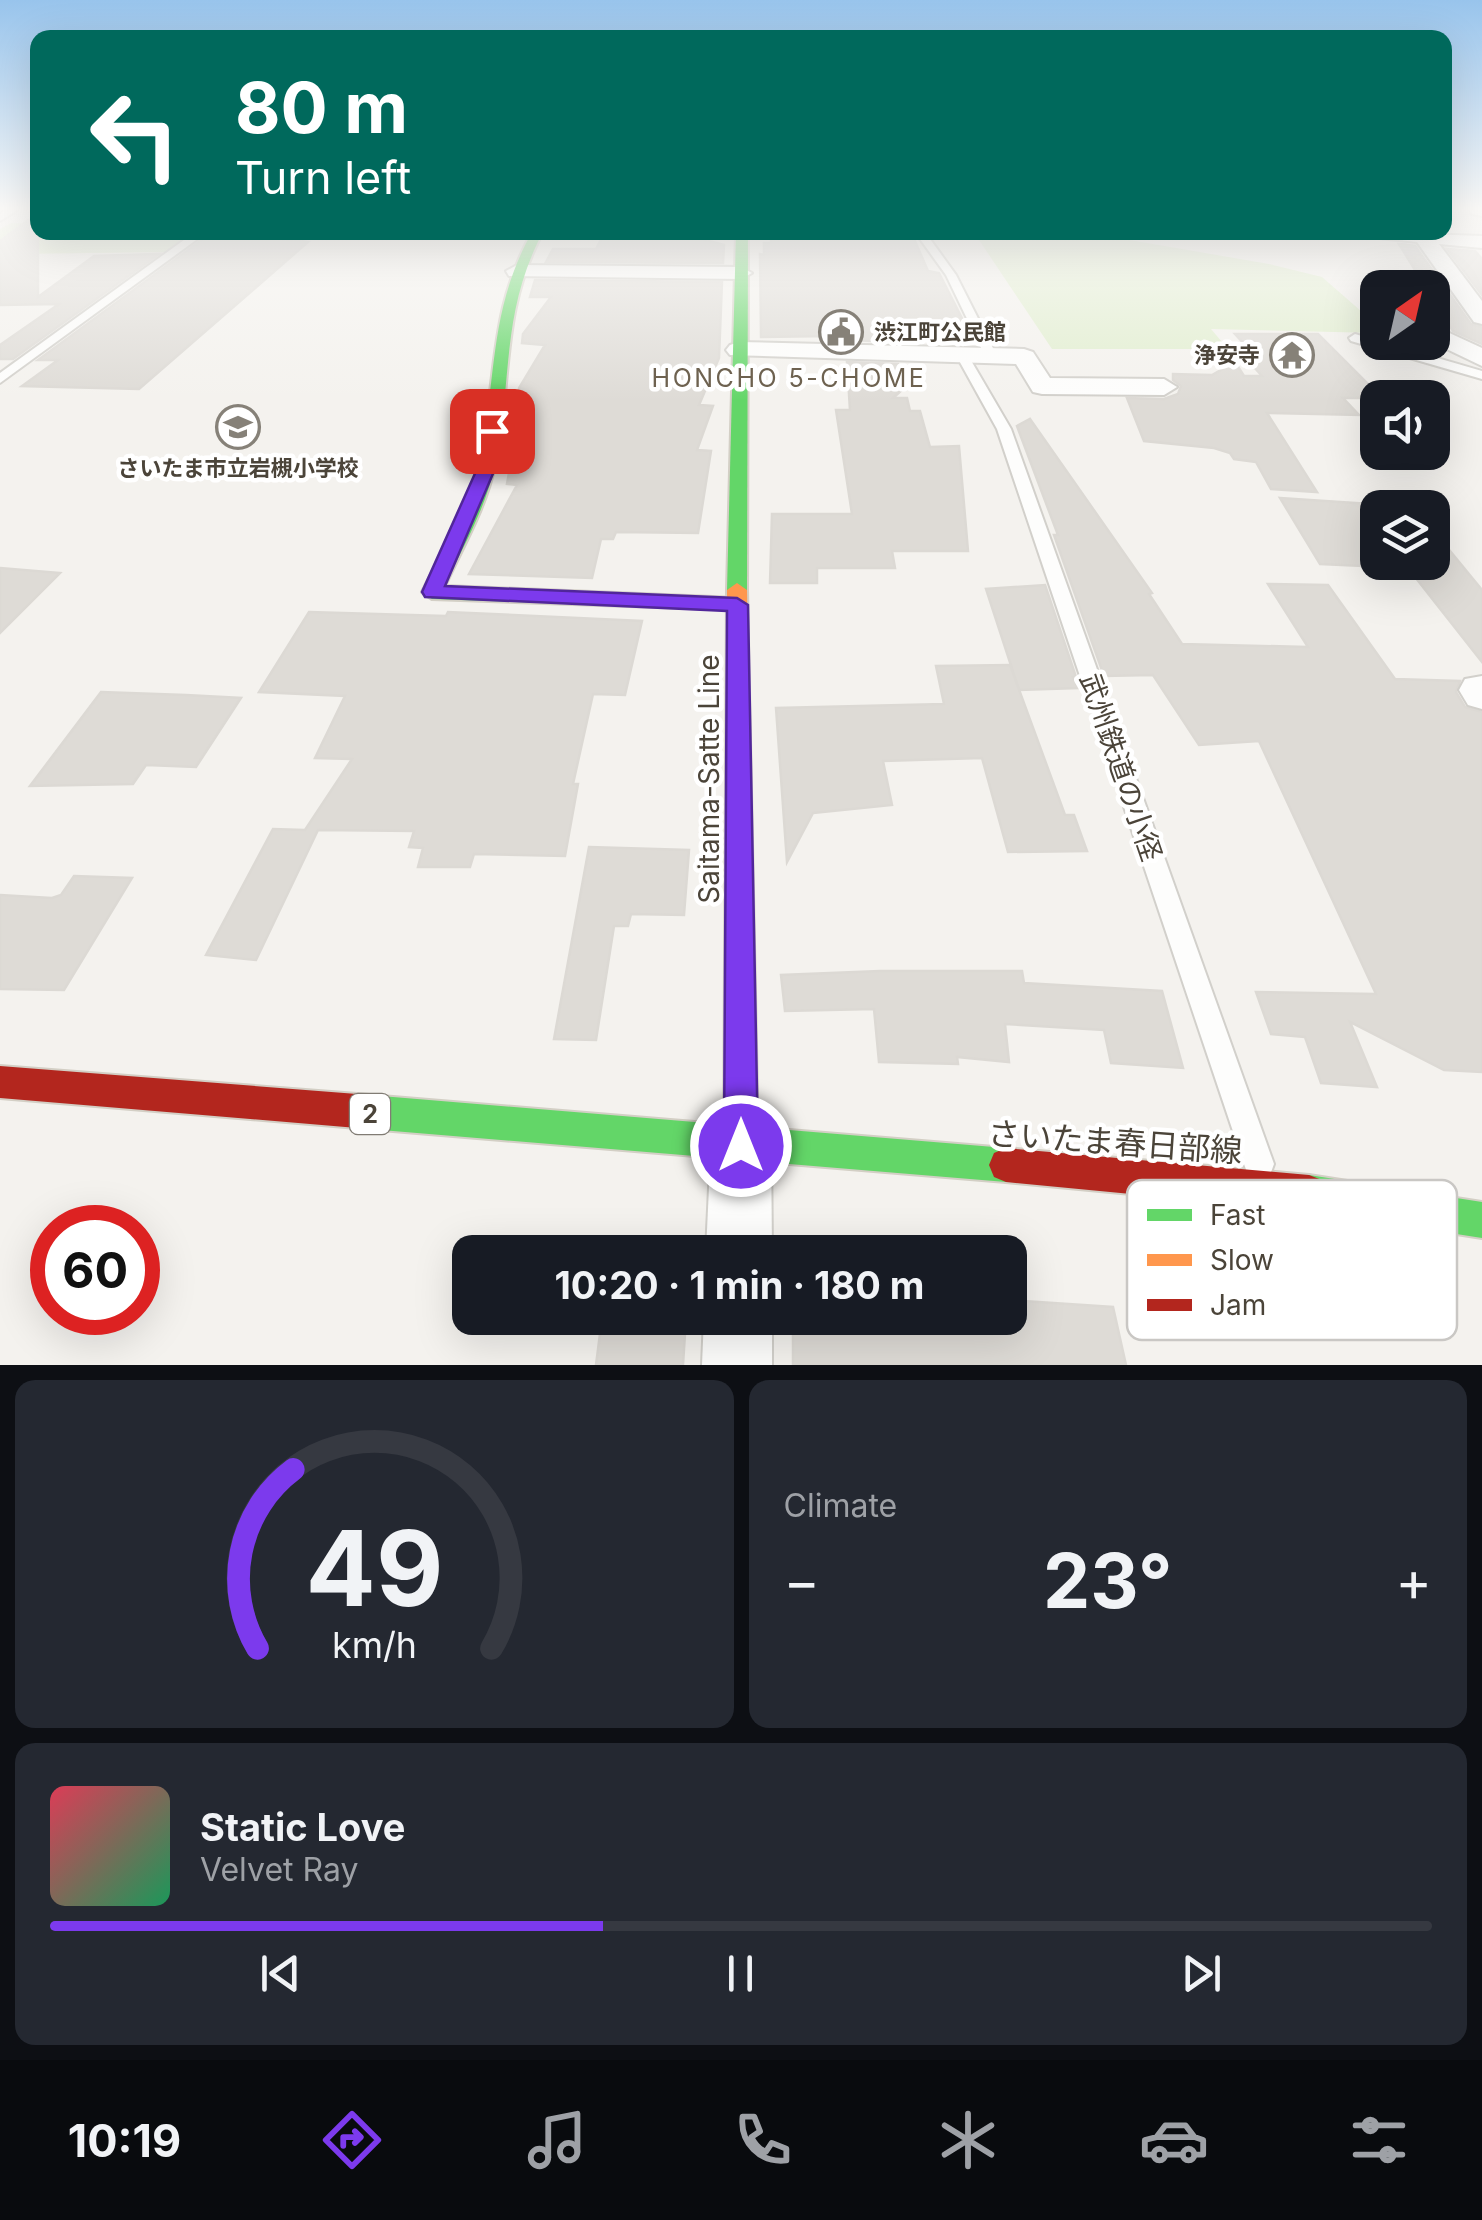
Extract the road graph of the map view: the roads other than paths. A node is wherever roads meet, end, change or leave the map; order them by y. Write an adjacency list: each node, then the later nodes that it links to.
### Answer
1 (1450, 273): 8 (street)
2 (145, 274): 16 (lane)
3 (515, 274): 18 (main road)
4 (718, 274): 5 (street)
5 (741, 274): 11 (main road, Saitama-Satte Line)
6 (950, 274): 13 (lane)
7 (1450, 315): 8 (street)
8 (1482, 318)
9 (1356, 338): 15 (lane)
10 (1450, 341): 14 (street)
11 (739, 350): 12 (street); 18 (main road, Saitama-Satte Line)
12 (962, 355): 13 (street); 22 (lane, 武州鉄道の小径)
13 (991, 356): 17 (street)
14 (1482, 358)
15 (1482, 375)
16 (0, 380)
17 (1164, 388)
18 (737, 605): 20 (main road, Saitama-Satte Line)
19 (0, 1082): 20 (main road, 2)
20 (741, 1146): 21 (main road, さいたま春日部線 / 2); 25 (street)
21 (1187, 1180)
22 (1264, 1180)
23 (1457, 1216): 24 (main road, さいたま春日部線 / 2)
24 (1482, 1220)
25 (739, 1235)
26 (738, 1335): 27 (street)
27 (738, 1365)

